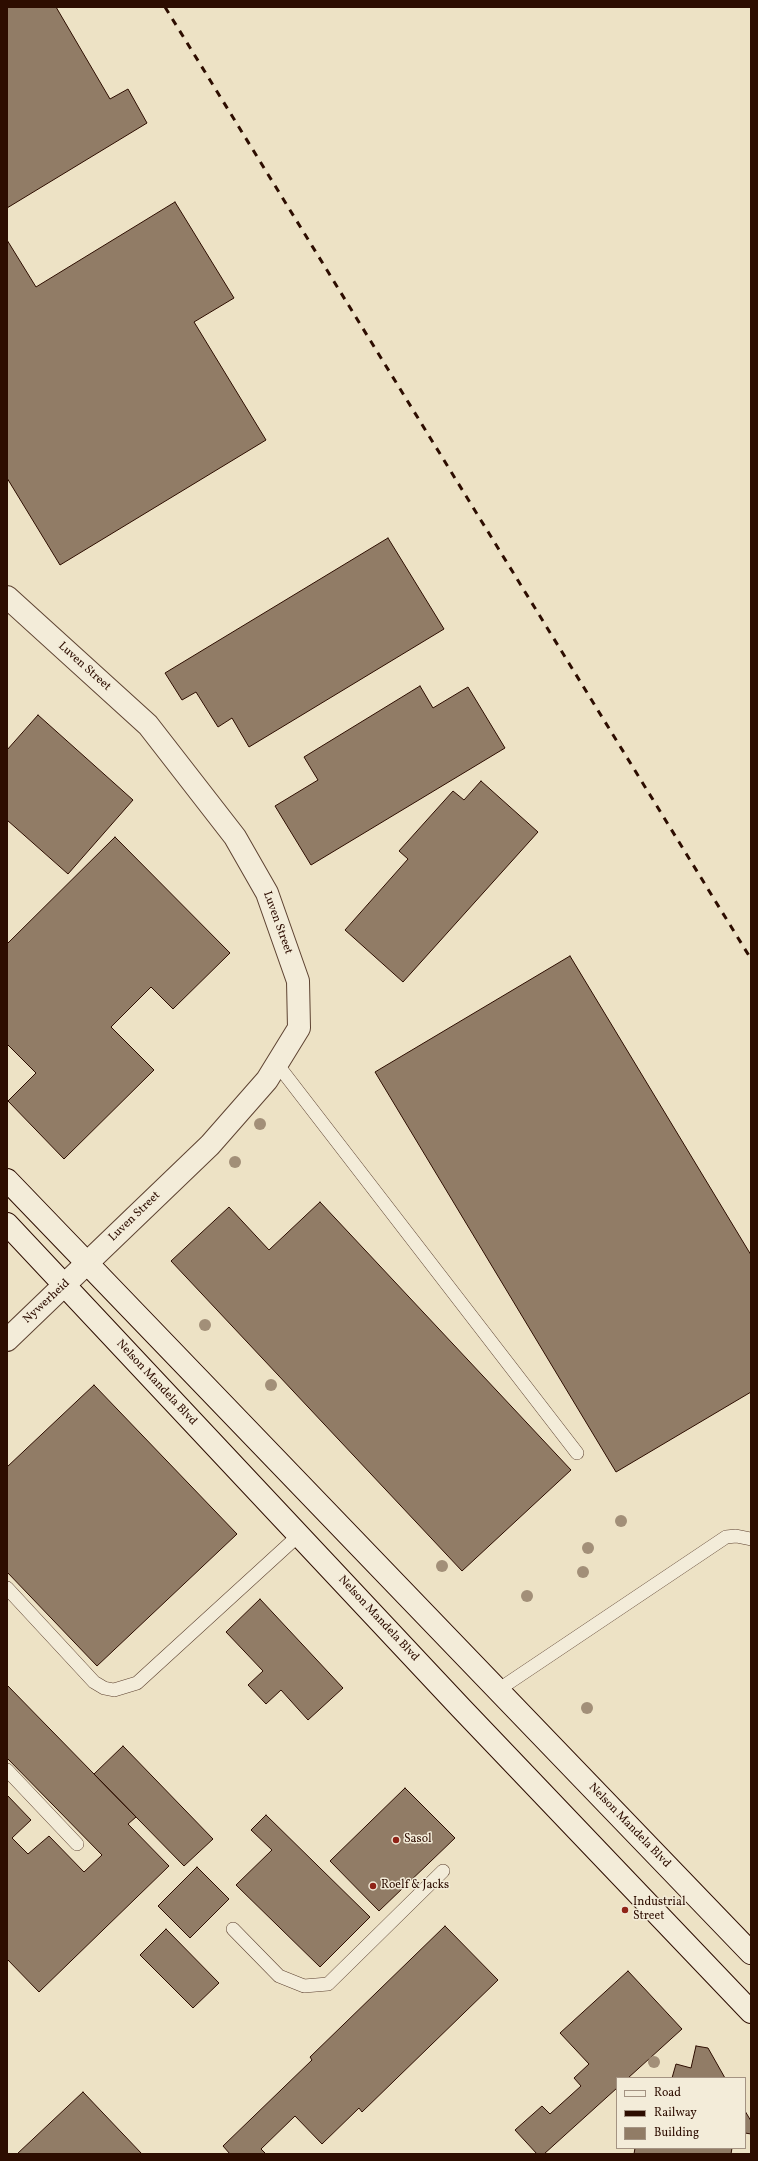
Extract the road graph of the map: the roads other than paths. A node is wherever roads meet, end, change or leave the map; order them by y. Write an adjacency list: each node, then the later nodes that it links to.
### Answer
1 (7, 598): 2 (street, Luven Street)
2 (277, 1064): 5 (street, Luven Street); 8 (lane)
3 (7, 1180): 5 (street, Nelson Mandela Blvd)
4 (7, 1224): 6 (street, Nelson Mandela Blvd)
5 (86, 1264): 6 (street, Nywerheid); 12 (street, Nelson Mandela Blvd)
6 (64, 1285): 7 (street, Nywerheid); 9 (street, Nelson Mandela Blvd)
7 (7, 1340)
8 (577, 1453)
9 (299, 1535): 11 (lane); 18 (street, Nelson Mandela Blvd)
10 (751, 1540): 12 (lane)
11 (7, 1588)
12 (498, 1690): 17 (street, Nelson Mandela Blvd)
13 (7, 1770): 14 (lane)
14 (77, 1844)
15 (443, 1871): 16 (lane)
16 (233, 1929)
17 (751, 1953)
18 (751, 2012)

